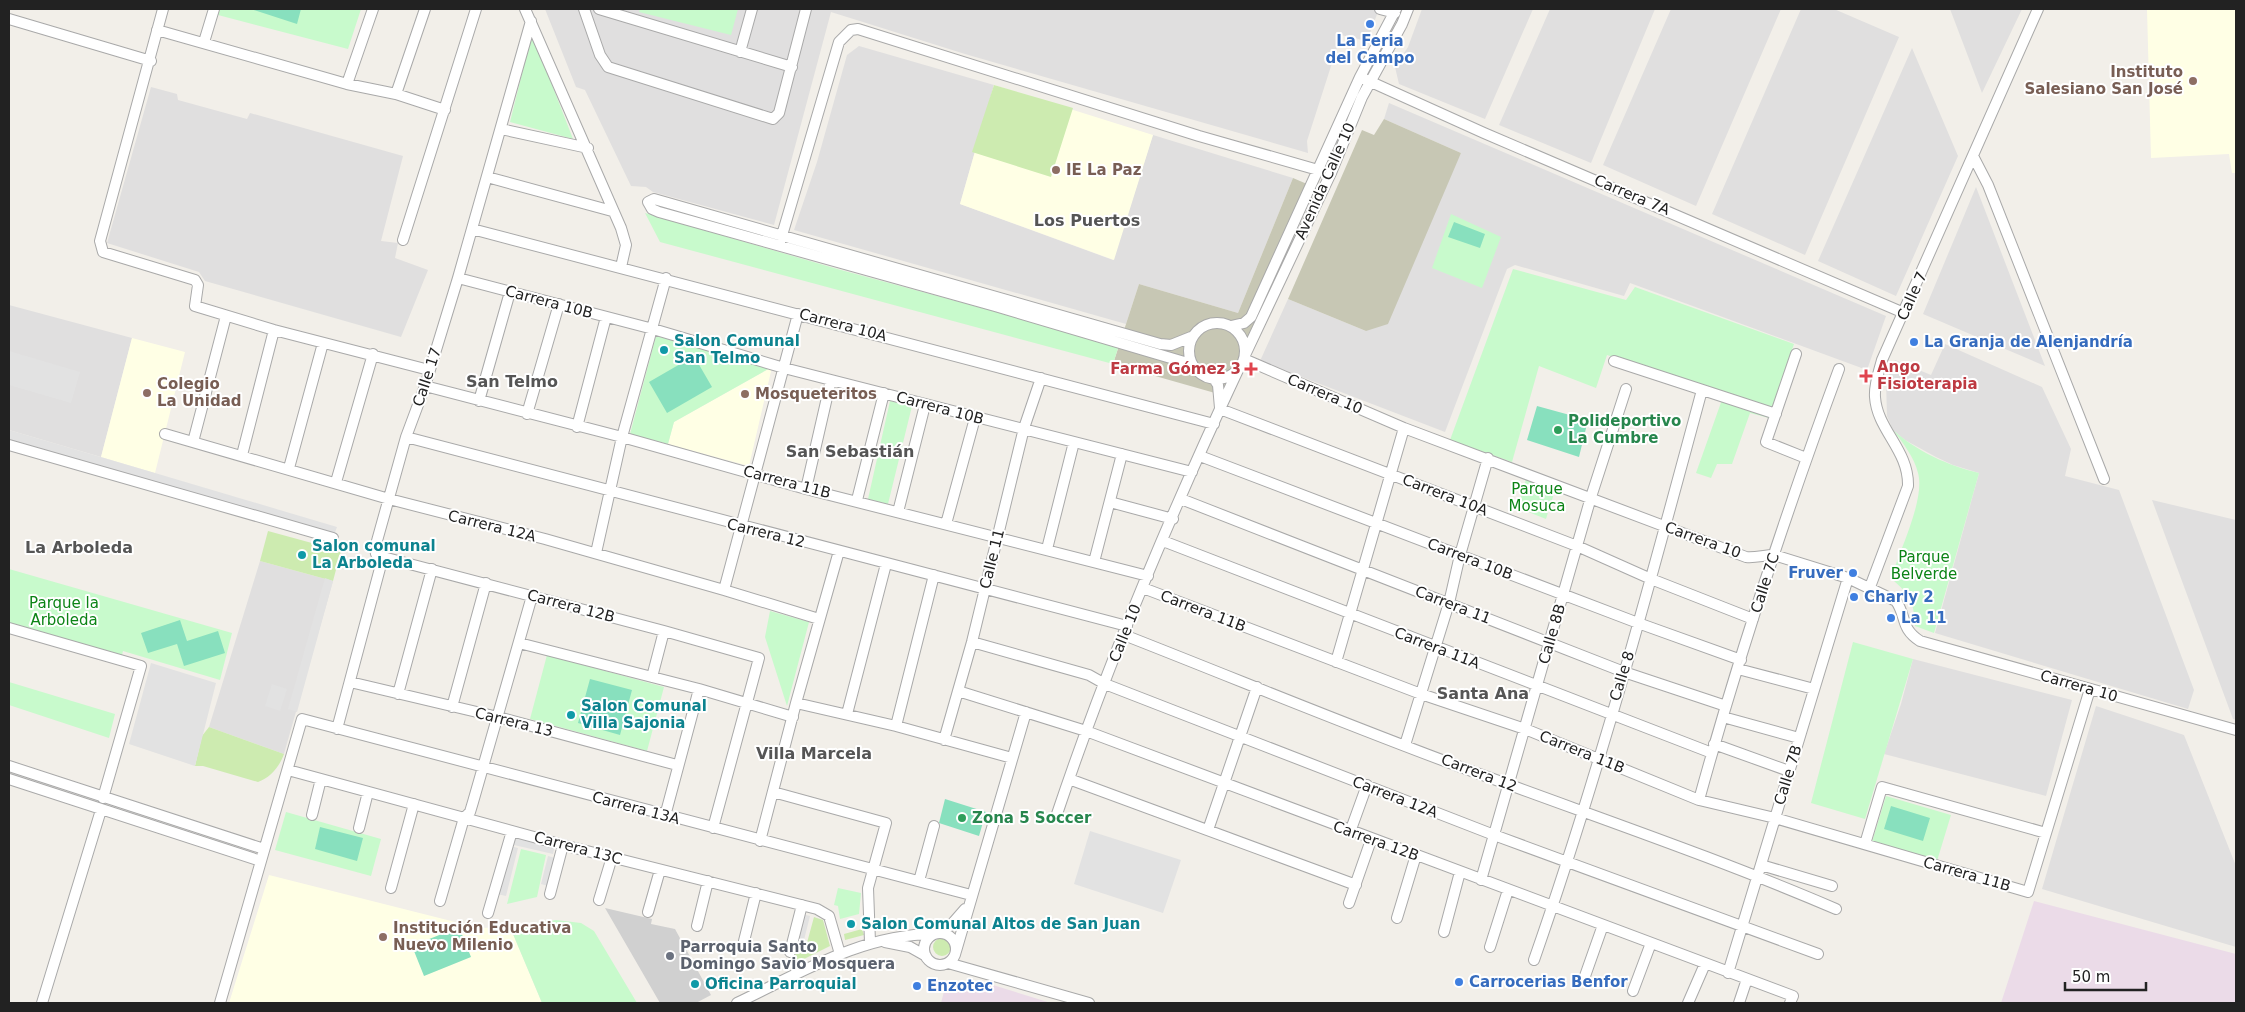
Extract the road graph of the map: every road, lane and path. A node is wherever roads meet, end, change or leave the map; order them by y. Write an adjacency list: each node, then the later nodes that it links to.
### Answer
1 (164, 9): 18 (street)
2 (214, 9): 19 (street)
3 (373, 9): 24 (street)
4 (425, 9): 25 (street)
5 (476, 9): 26 (street)
6 (526, 9): 17 (street)
7 (584, 9): 22 (street)
8 (599, 9): 15 (street)
9 (752, 9): 20 (street)
10 (806, 9): 22 (street)
11 (1380, 9): 14 (street)
12 (1408, 9): 23 (street, Avenida Calle 10)
13 (2038, 9): 29 (street, Calle 7)
14 (1395, 11): 23 (street, Avenida Calle 10)
15 (620, 12): 20 (street)
16 (9, 19): 21 (street)
17 (530, 22): 27 (street, Calle 17); 28 (street)
18 (157, 30): 19 (street); 21 (street)
19 (204, 42): 24 (street)
20 (740, 52): 22 (street)
21 (150, 61): 44 (street)
22 (792, 67)
23 (1364, 80): 30 (street, Avenida Calle 10); 42 (street, Carrera 7A); 54 (street, Avenida Calle 10)
24 (347, 84): 25 (street)
25 (396, 94): 26 (street)
26 (445, 110): 35 (street)
27 (501, 129): 28 (street); 31 (street, Calle 17)
28 (588, 148): 32 (street)
29 (1973, 156): 42 (street, Calle 7); 92 (street)
30 (1318, 170): 34 (street); 46 (street, Avenida Calle 10)
31 (487, 177): 32 (street); 33 (street, Calle 17)
32 (612, 211): 37 (street)
33 (472, 229): 37 (street, Carrera 10A); 38 (street, Calle 17)
34 (782, 235): 36 (street); 36 (street); 49 (street)
35 (403, 240)
36 (778, 246): 49 (street)
37 (620, 267): 39 (street, Carrera 10A)
38 (458, 278): 40 (street, Carrera 10B); 59 (street, Calle 17)
39 (666, 278): 43 (street, Carrera 10A); 47 (street)
40 (510, 292): 41 (street, Carrera 10B); 67 (street)
41 (559, 304): 45 (street, Carrera 10B); 70 (street)
42 (1904, 313): 127 (street, Calle 7)
43 (798, 314): 57 (street); 60 (street, Carrera 10A)
44 (226, 316): 48 (street); 80 (street)
45 (606, 316): 47 (street, Carrera 10B); 74 (street)
46 (1231, 326): 50 (street); 54 (street)
47 (653, 329): 57 (street, Carrera 10B); 79 (street)
48 (274, 330): 51 (street); 84 (street)
49 (1107, 333): 50 (street); 56 (street)
50 (1191, 337): 56 (street)
51 (323, 343): 52 (street); 88 (street)
52 (373, 354): 59 (street); 93 (street)
53 (1796, 354): 71 (street)
54 (1242, 361): 61 (street); 69 (street, Avenida Calle 10); 76 (street, Carrera 10)
55 (1614, 361): 65 (street)
56 (1191, 364): 61 (street)
57 (784, 368): 62 (street, Carrera 10B); 90 (street)
58 (1839, 369): 87 (street, Calle 7C)
59 (429, 370): 63 (street, Calle 17)
60 (1041, 378): 73 (street, Carrera 10A); 75 (street, Calle 11)
61 (1214, 379): 69 (street, Avenida Calle 10)
62 (831, 380): 66 (street, Carrera 10B); 94 (street)
63 (425, 386): 67 (street, Carrera 11B); 78 (street, Calle 17)
64 (1626, 389): 96 (street, Calle 8B)
65 (1702, 390): 71 (street); 107 (street, Calle 8)
66 (884, 393): 68 (street, Carrera 10B); 99 (street)
67 (479, 401): 70 (street, Carrera 11B)
68 (925, 405): 72 (street, Carrera 10B); 102 (street)
69 (1220, 409): 73 (street, Avenida Calle 10); 91 (street, Carrera 10A)
70 (527, 414): 74 (street, Carrera 11B)
71 (1776, 414): 87 (street)
72 (975, 418): 75 (street, Carrera 10B); 105 (street)
73 (1214, 424): 85 (street, Avenida Calle 10)
74 (577, 427): 79 (street, Carrera 11B)
75 (1024, 428): 81 (street, Carrera 10B); 108 (street, Calle 11)
76 (1404, 428): 86 (street, Carrera 10); 91 (street)
77 (165, 434): 80 (street, Carrera 12A)
78 (406, 437): 95 (street, Carrera 12); 97 (street, Calle 17)
79 (622, 437): 90 (street, Carrera 11B); 95 (street)
80 (193, 442): 84 (street, Carrera 12A)
81 (1074, 442): 83 (street, Carrera 10B); 112 (street)
82 (9, 445): 109 (street)
83 (1122, 454): 89 (street, Carrera 10B); 100 (street)
84 (242, 455): 88 (street, Carrera 12A)
85 (1200, 456): 89 (street, Calle 10); 104 (street, Carrera 10B)
86 (1488, 458): 96 (street, Carrera 10); 101 (street)
87 (1806, 458): 116 (street, Calle 7C)
88 (289, 468): 93 (street, Carrera 12A)
89 (1192, 472): 98 (street, Calle 10)
90 (756, 474): 94 (street, Carrera 11B); 106 (street)
91 (1391, 474): 101 (street, Carrera 10A); 104 (street)
92 (2104, 478)
93 (336, 482): 97 (street, Carrera 12A)
94 (806, 489): 99 (street, Carrera 11B)
95 (609, 492): 106 (street, Carrera 12); 114 (street)
96 (1591, 498): 107 (street, Carrera 10); 111 (street, Calle 8B)
97 (388, 499): 114 (street, Carrera 12A); 117 (street, Calle 17)
98 (1182, 499): 103 (street, Calle 10); 121 (street, Carrera 11)
99 (857, 500): 102 (street, Carrera 11B)
100 (1110, 502): 103 (street); 118 (street)
101 (1474, 506): 111 (street, Carrera 10A); 115 (street)
102 (898, 512): 105 (street, Carrera 11B)
103 (1173, 519): 110 (street, Calle 10)
104 (1376, 523): 115 (street, Carrera 10B); 121 (street)
105 (946, 524): 108 (street, Carrera 11B)
106 (741, 526): 113 (street, Carrera 12); 130 (street)
107 (1665, 527): 116 (street, Carrera 10); 125 (street, Calle 8)
108 (997, 536): 112 (street, Carrera 11B); 128 (street, Calle 11)
109 (333, 538)
110 (1163, 541): 123 (street, Calle 10); 134 (street, Carrera 11A)
111 (1578, 546): 125 (street, Carrera 10A); 131 (street, Calle 8B)
112 (1047, 549): 118 (street, Carrera 11B)
113 (839, 551): 119 (street, Carrera 12); 135 (street)
114 (596, 553): 130 (street, Carrera 12A)
115 (1460, 555): 131 (street, Carrera 10B); 133 (street)
116 (1774, 555): 124 (street, Carrera 10); 136 (street, Calle 7C)
117 (383, 557): 120 (street, Carrera 12B); 149 (street, Calle 17)
118 (1094, 562): 123 (street, Carrera 11B)
119 (886, 564): 122 (street, Carrera 12); 164 (street)
120 (432, 569): 126 (street, Carrera 12B); 157 (street)
121 (1363, 570): 133 (street, Carrera 11); 134 (street)
122 (934, 575): 128 (street, Carrera 12); 169 (street)
123 (1148, 576): 129 (street, Calle 10)
124 (1848, 578): 127 (street, Carrera 10); 154 (street, Calle 7B)
125 (1651, 579): 136 (street, Carrera 10A); 137 (street, Calle 8)
126 (486, 583): 132 (street, Carrera 12B); 162 (street)
127 (1870, 587): 155 (street, Carrera 10)
128 (984, 588): 140 (street, Carrera 12); 141 (street, Calle 11)
129 (1144, 588): 140 (street, Calle 10); 145 (street, Carrera 11B)
130 (724, 590): 135 (street, Carrera 12A)
131 (1564, 594): 137 (street, Carrera 10B); 142 (street, Calle 8B)
132 (532, 596): 139 (street, Carrera 12B); 143 (street)
133 (1449, 603): 142 (street, Carrera 11); 144 (street)
134 (1350, 614): 144 (street, Carrera 11A); 145 (street)
135 (819, 619): 160 (street)
136 (1753, 619): 146 (street, Calle 7C)
137 (1638, 623): 146 (street, Carrera 10B); 147 (street, Calle 8)
138 (9, 628): 194 (street)
139 (664, 631): 148 (street); 159 (street, Carrera 12B)
140 (1125, 631): 150 (street, Calle 10); 151 (street, Carrera 12)
141 (972, 642): 150 (street, Carrera 12A); 156 (street, Calle 11)
142 (1550, 642): 147 (street, Carrera 11); 152 (street, Calle 8B)
143 (519, 643): 148 (street); 166 (street)
144 (1435, 648): 152 (street, Carrera 11A); 158 (street)
145 (1336, 662): 158 (street, Carrera 11B)
146 (1740, 664): 154 (street, Carrera 10B); 161 (street, Calle 7C)
147 (1624, 672): 161 (street, Carrera 11); 165 (street, Calle 8)
148 (652, 677): 153 (street)
149 (350, 682): 157 (street, Carrera 13); 170 (street, Calle 17)
150 (1105, 684): 173 (street, Calle 10); 174 (street, Carrera 12A)
151 (1257, 687): 174 (street); 177 (street, Carrera 12)
152 (1537, 687): 165 (street, Carrera 11A); 171 (street, Calle 8B)
153 (698, 689): 159 (street); 181 (street)
154 (1814, 689): 175 (street, Calle 7B)
155 (2090, 689): 172 (street, Carrera 10); 210 (street)
156 (958, 691): 163 (street, Carrera 12B); 176 (street, Calle 11)
157 (398, 694): 162 (street, Carrera 13)
158 (1421, 694): 171 (street, Carrera 11B); 177 (street)
159 (747, 703): 167 (street); 206 (street)
160 (796, 703): 164 (street); 167 (street)
161 (1726, 706): 168 (street, Calle 7C)
162 (452, 708): 166 (street, Carrera 13)
163 (1026, 712): 173 (street, Carrera 12B); 179 (street)
164 (847, 714): 169 (street)
165 (1610, 716): 178 (street, Carrera 11A); 180 (street, Calle 8)
166 (498, 717): 181 (street, Carrera 13); 183 (street)
167 (793, 717): 193 (street)
168 (1723, 717): 175 (street); 178 (street, Calle 7C)
169 (896, 726): 176 (street)
170 (337, 729): 183 (street, Carrera 13A); 184 (street, Carrera 13A)
171 (1525, 729): 180 (street, Carrera 11B); 190 (street, Calle 8B)
172 (2236, 730)
173 (1086, 731): 188 (street, Calle 10); 189 (street, Carrera 12B)
174 (1239, 736): 189 (street); 191 (street, Carrera 12A)
175 (1799, 738): 185 (street, Calle 7B)
176 (944, 740): 179 (street)
177 (1405, 745): 190 (street, Carrera 12)
178 (1713, 749): 185 (street, Carrera 11A); 195 (street, Calle 7C)
179 (1012, 758): 236 (street)
180 (1598, 758): 195 (street, Carrera 11B); 198 (street, Calle 8)
181 (677, 765): 201 (street)
182 (9, 766): 194 (street)
183 (483, 768): 201 (street, Carrera 13A); 202 (street)
184 (288, 770): 187 (street, Carrera 13C); 216 (street)
185 (1789, 771): 203 (street, Calle 7B)
186 (9, 779): 197 (street)
187 (321, 779): 192 (street, Carrera 13C); 200 (street)
188 (1069, 779): 199 (street, Calle 10); 207 (street)
189 (1223, 782): 207 (street); 209 (street, Carrera 12B)
190 (1509, 785): 198 (street, Carrera 12); 211 (street, Calle 8B)
191 (1367, 786): 209 (street); 211 (street, Carrera 12A)
192 (368, 792): 196 (street, Carrera 13C); 205 (street)
193 (774, 792): 213 (street); 223 (street)
194 (103, 798): 216 (street)
195 (1699, 800): 203 (street, Carrera 11B)
196 (414, 804): 202 (street, Carrera 13C); 231 (street)
197 (101, 810): 219 (street); 266 (street)
198 (1583, 810): 220 (street, Calle 8); 225 (street, Carrera 12)
199 (1057, 814)
200 (312, 815)
201 (665, 816): 206 (street, Carrera 13A)
202 (464, 818): 208 (street, Carrera 13C); 237 (street)
203 (1775, 818): 214 (street, Carrera 11B); 221 (street, Calle 7B)
204 (934, 826): 228 (street)
205 (359, 828)
206 (713, 828): 213 (street, Carrera 13A)
207 (1208, 830): 229 (street)
208 (512, 831): 215 (street, Carrera 13C); 243 (street)
209 (1350, 832): 212 (street, Carrera 12B)
210 (2046, 834): 214 (street, Carrera 11B); 214 (street)
211 (1494, 835): 220 (street, Carrera 12A); 226 (street, Calle 8B)
212 (1371, 840): 217 (street, Carrera 12B); 229 (street)
213 (760, 841): 223 (street, Carrera 13A)
214 (1865, 844)
215 (563, 845): 218 (street, Carrera 13C); 233 (street)
216 (264, 849): 219 (street)
217 (1416, 855): 224 (street, Carrera 12B); 244 (street)
218 (612, 857): 222 (street, Carrera 13C); 235 (street)
219 (261, 861): 267 (street)
220 (1566, 862): 240 (street, Calle 8); 247 (street, Carrera 12A)
221 (1761, 865): 225 (street, Calle 7B); 230 (street)
222 (660, 870): 227 (street, Carrera 13C); 242 (street)
223 (872, 870): 228 (street, Carrera 13A); 251 (street)
224 (1460, 872): 226 (street, Carrera 12B); 248 (street)
225 (1758, 876): 241 (street, Carrera 12); 247 (street, Calle 7B)
226 (1481, 880): 232 (street, Carrera 12B)
227 (708, 881): 234 (street, Carrera 13C); 246 (street)
228 (919, 881): 236 (street, Carrera 13A)
229 (1356, 885): 238 (street)
230 (1832, 886)
231 (391, 888)
232 (1508, 890): 240 (street, Carrera 12B); 253 (street)
233 (550, 894)
234 (756, 894): 239 (street, Carrera 13C); 250 (street)
235 (599, 900)
236 (970, 900): 249 (street); 258 (street)
237 (440, 901)
238 (1349, 903)
239 (802, 905): 254 (street); 255 (street, Carrera 13C)
240 (1553, 907): 245 (street, Carrera 12B); 259 (street, Calle 8)
241 (1836, 909)
242 (648, 912)
243 (488, 913)
244 (1397, 918)
245 (1603, 925): 252 (street, Carrera 12B); 262 (street)
246 (697, 926)
247 (1742, 926): 256 (street, Carrera 12A); 261 (street, Calle 7B)
248 (1444, 932)
249 (936, 934): 251 (street); 257 (street); 258 (street)
250 (744, 941)
251 (873, 941): 255 (street); 257 (street)
252 (1651, 943): 260 (street, Carrera 12B); 264 (street)
253 (1490, 946)
254 (790, 952)
255 (840, 954): 268 (street)
256 (1818, 954)
257 (926, 956): 258 (street)
258 (953, 959): 269 (street)
259 (1534, 960)
260 (1705, 964): 261 (street, Carrera 12B); 270 (street)
261 (1728, 972): 263 (street, Carrera 12B)
262 (1585, 976)
263 (1747, 979): 265 (street, Carrera 12B); 271 (street)
264 (1633, 991)
265 (1791, 1000)
266 (42, 1003)
267 (220, 1003)
268 (737, 1003)
269 (1089, 1003)
270 (1688, 1003)
271 (1739, 1003)

